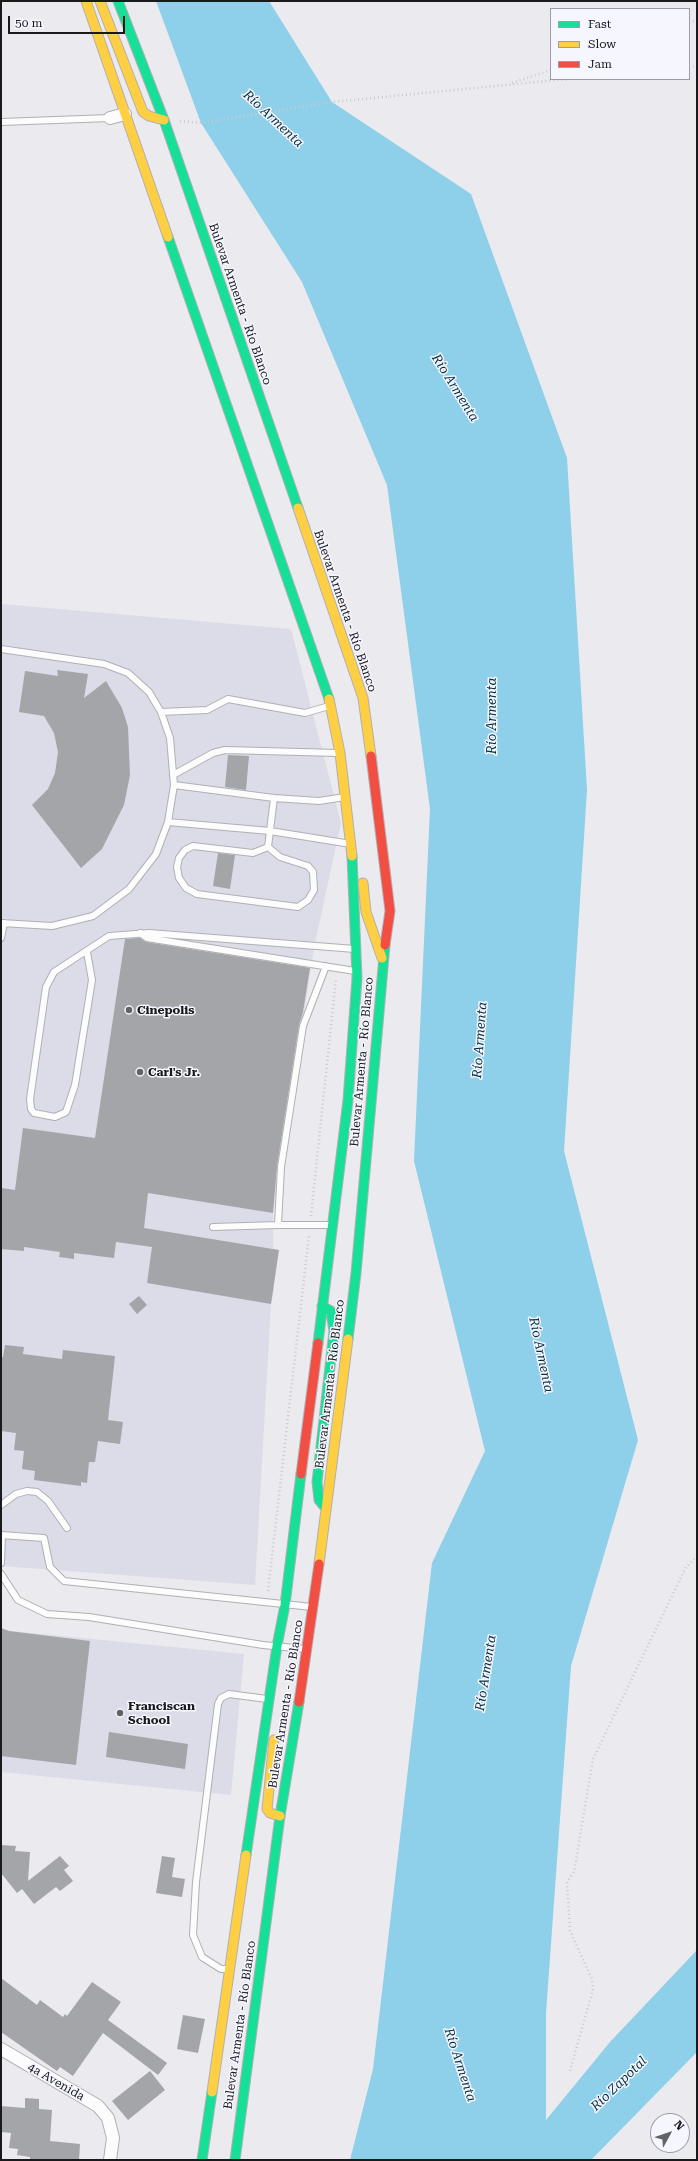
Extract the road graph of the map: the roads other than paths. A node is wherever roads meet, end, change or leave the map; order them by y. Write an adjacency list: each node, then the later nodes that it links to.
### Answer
1 (86, 1): 4 (main road, Bulevar Armenta - Río Blanco)
2 (100, 1): 6 (main road)
3 (118, 1): 6 (main road, Bulevar Armenta - Río Blanco)
4 (125, 114): 5 (street); 9 (main road, Bulevar Armenta - Río Blanco)
5 (110, 118): 7 (lane)
6 (164, 120): 26 (main road, Bulevar Armenta - Río Blanco)
7 (1, 122)
8 (1, 649): 10 (lane)
9 (331, 705): 10 (lane); 11 (main road, Bulevar Armenta - Río Blanco)
10 (162, 712): 12 (lane)
11 (340, 753): 12 (lane); 13 (main road, Bulevar Armenta - Río Blanco)
12 (173, 775): 14 (lane)
13 (343, 775): 15 (main road, Bulevar Armenta - Río Blanco); 26 (main road)
14 (174, 785): 16 (lane); 17 (lane)
15 (346, 797): 16 (lane); 19 (main road, Bulevar Armenta - Río Blanco)
16 (274, 798): 18 (lane)
17 (168, 822): 18 (lane); 21 (lane)
18 (270, 831): 19 (lane); 20 (lane)
19 (352, 844): 24 (main road, Bulevar Armenta - Río Blanco)
20 (268, 847): 20 (lane)
21 (3, 923): 23 (lane)
22 (138, 933): 24 (lane); 25 (lane); 27 (lane)
23 (1, 938)
24 (355, 949): 28 (main road, Bulevar Armenta - Río Blanco)
25 (87, 952): 25 (lane)
26 (383, 960): 34 (main road, Bulevar Armenta - Río Blanco)
27 (326, 966): 28 (lane); 29 (lane)
28 (356, 971): 30 (main road, Bulevar Armenta - Río Blanco)
29 (278, 1224): 30 (lane); 31 (lane)
30 (332, 1225): 32 (main road, Bulevar Armenta - Río Blanco)
31 (212, 1227)
32 (322, 1306): 34 (main road); 39 (main road, Bulevar Armenta - Río Blanco)
33 (1, 1505): 35 (lane)
34 (326, 1508): 40 (main road, Bulevar Armenta - Río Blanco)
35 (66, 1528)
36 (2, 1535): 37 (lane); 39 (lane)
37 (1, 1562)
38 (1, 1574): 41 (lane)
39 (285, 1605): 40 (lane); 41 (main road, Bulevar Armenta - Río Blanco)
40 (314, 1607): 42 (main road, Bulevar Armenta - Río Blanco)
41 (277, 1646): 42 (lane); 43 (main road, Bulevar Armenta - Río Blanco)
42 (308, 1649): 46 (main road, Bulevar Armenta - Río Blanco)
43 (269, 1699): 44 (main road); 47 (main road, Bulevar Armenta - Río Blanco); 47 (lane)
44 (277, 1715)
45 (276, 1730): 46 (main road)
46 (280, 1816): 51 (main road, Bulevar Armenta - Río Blanco)
47 (230, 1969): 50 (main road, Bulevar Armenta - Río Blanco)
48 (1, 2049): 49 (street, 4a Avenida)
49 (110, 2160)
50 (202, 2160)
51 (235, 2160)

